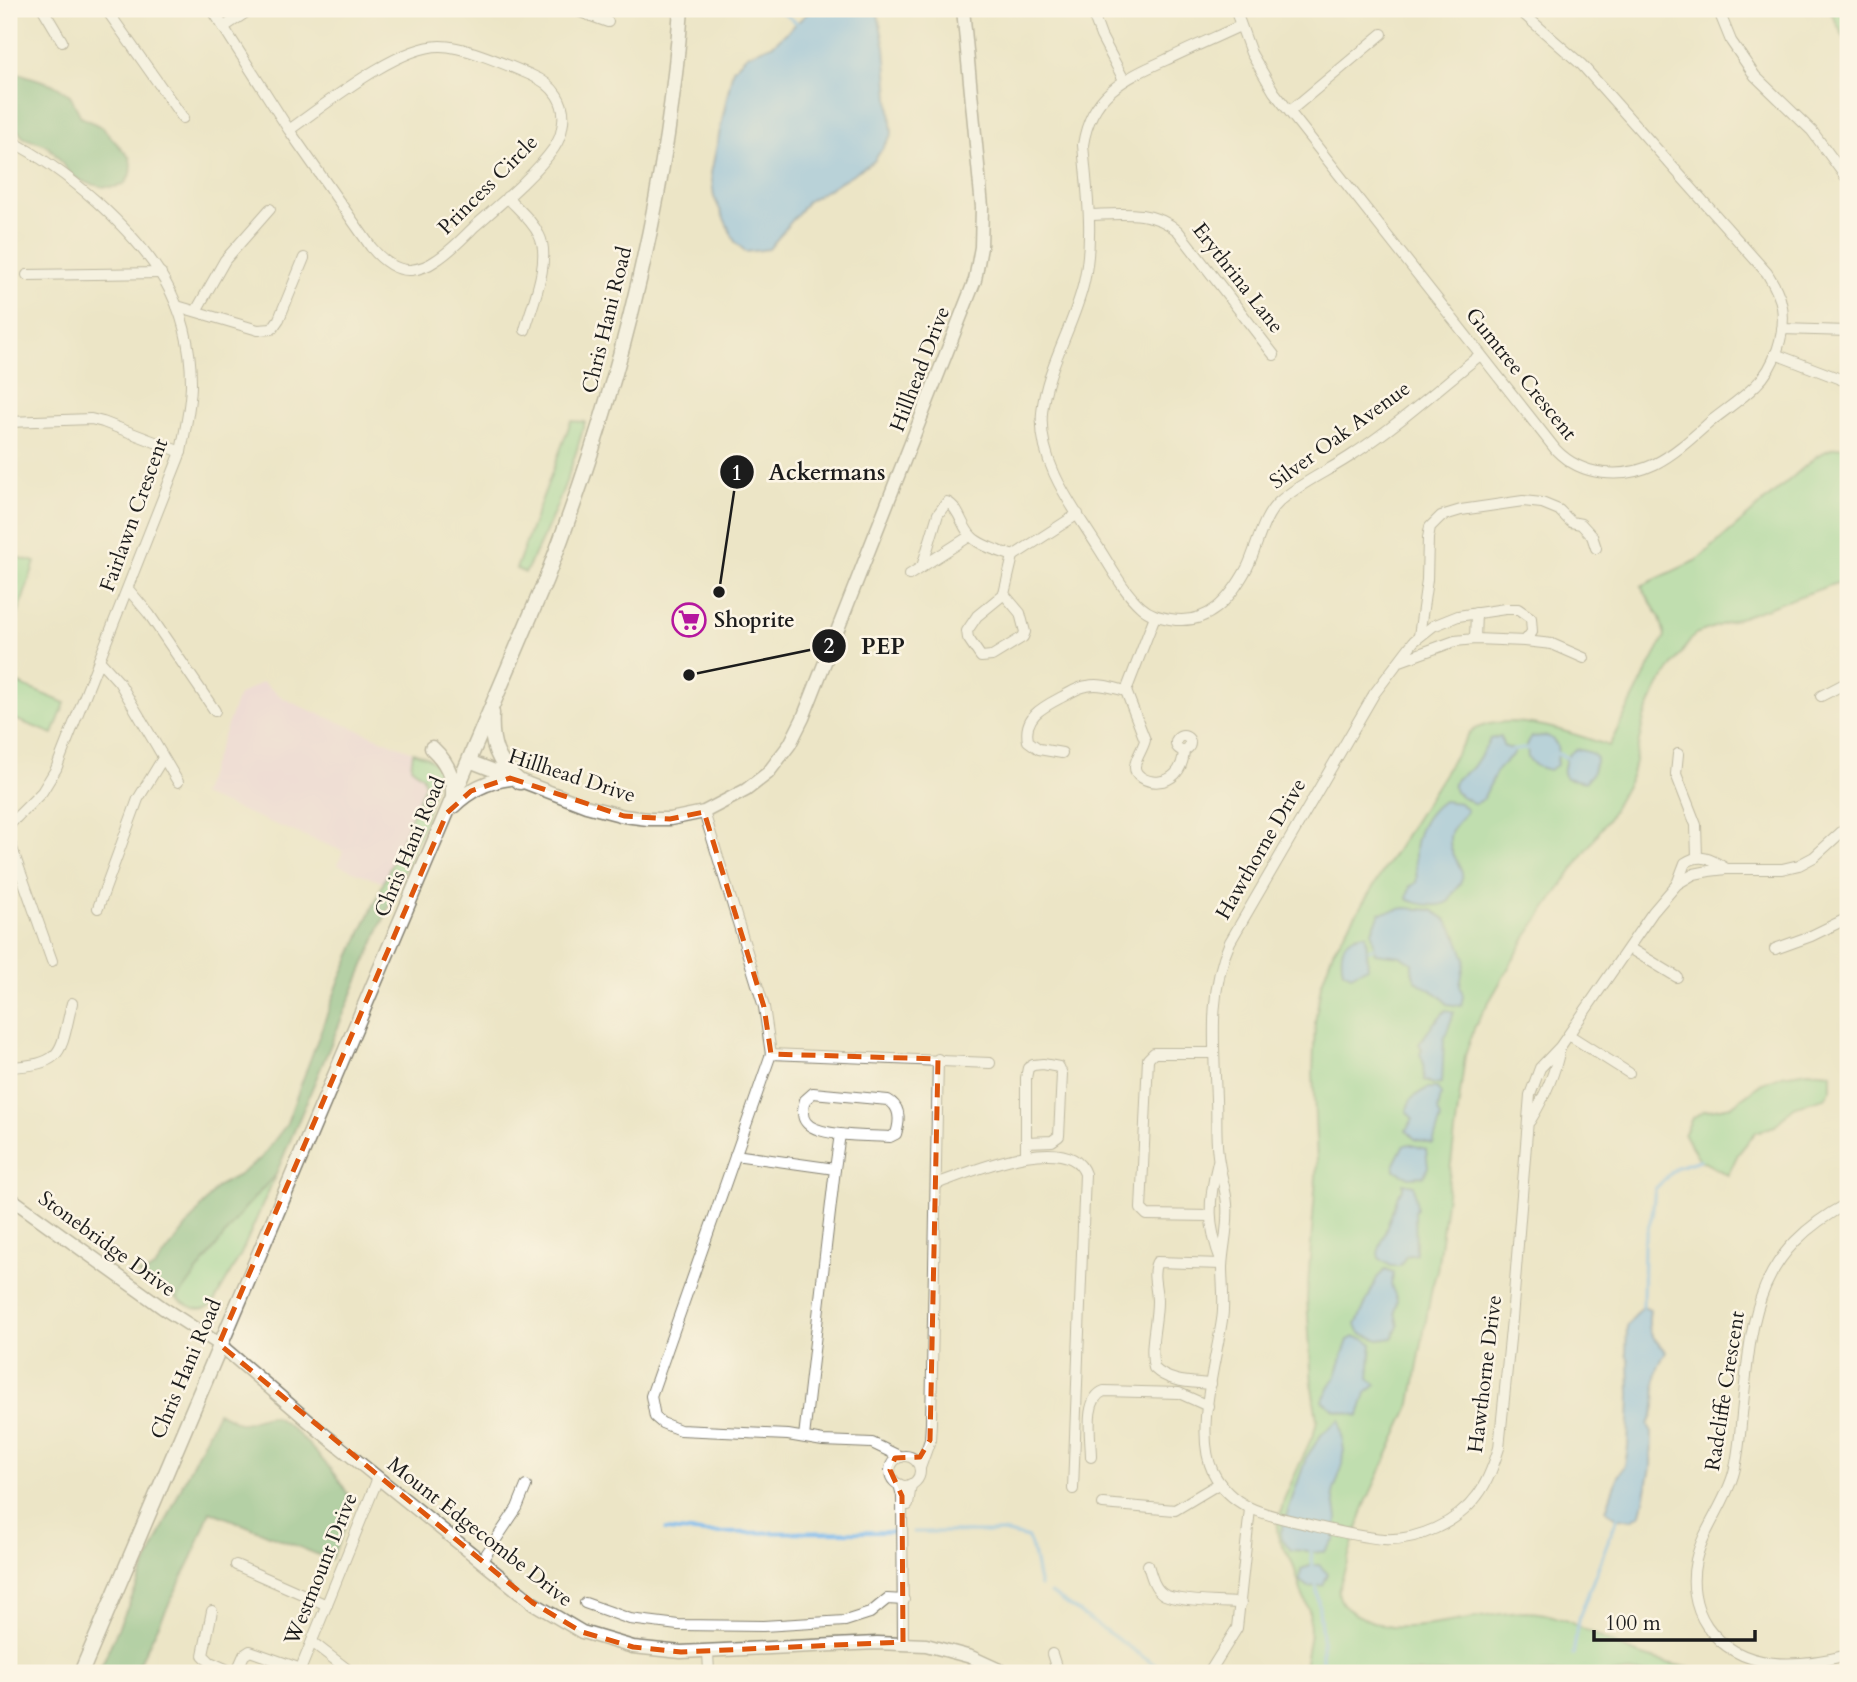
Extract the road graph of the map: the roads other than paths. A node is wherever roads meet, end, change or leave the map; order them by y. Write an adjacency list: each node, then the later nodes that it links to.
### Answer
1 (43, 9): 16 (street)
2 (106, 9): 19 (street)
3 (212, 9): 14 (street, Princess Circle)
4 (251, 9): 14 (street)
5 (572, 9): 12 (street)
6 (681, 9): 59 (main road, Chris Hani Road)
7 (963, 9): 70 (street, Hillhead Drive)
8 (1090, 9): 17 (street)
9 (1235, 9): 13 (street, Gumtree Crescent)
10 (1518, 9): 32 (street, Gumtree Crescent)
11 (1718, 9): 22 (street)
12 (608, 22)
13 (1240, 26): 17 (street); 18 (street, Gumtree Crescent)
14 (224, 27): 20 (street, Princess Circle)
15 (1382, 34): 18 (street)
16 (62, 41)
17 (1124, 79): 25 (street)
18 (1290, 111): 36 (street, Gumtree Crescent)
19 (183, 118)
20 (289, 130): 23 (street, Princess Circle); 23 (street, Princess Circle)
21 (9, 140): 27 (street, Fairlawn Crescent)
22 (1848, 180)
23 (508, 197): 31 (street)
24 (270, 209): 30 (street)
25 (1089, 215): 35 (street, Erythrina Lane); 40 (street)
26 (304, 258): 30 (street)
27 (161, 274): 28 (street); 29 (street, Fairlawn Crescent)
28 (27, 275)
29 (177, 306): 30 (street); 39 (street, Fairlawn Crescent)
30 (196, 311)
31 (525, 330)
32 (1782, 330): 33 (street); 34 (street, Gumtree Crescent)
33 (1848, 331)
34 (1775, 354): 36 (street, Gumtree Crescent); 37 (street)
35 (1274, 355)
36 (1480, 355): 49 (street, Silver Oak Avenue)
37 (1848, 382)
38 (9, 422): 39 (street)
39 (181, 452): 46 (street, Fairlawn Crescent)
40 (1078, 514): 43 (street); 49 (street)
41 (970, 536): 43 (street); 44 (street); 44 (street)
42 (1596, 548): 50 (street)
43 (1013, 556): 47 (street)
44 (922, 567): 45 (street)
45 (909, 575)
46 (128, 589): 54 (street, Fairlawn Crescent); 60 (street)
47 (1004, 594): 47 (street)
48 (1476, 613): 50 (street, Hawthorne Drive); 51 (street); 52 (street, Hawthorne Drive)
49 (1155, 616): 57 (street)
50 (1419, 636): 55 (street, Hawthorne Drive)
51 (1475, 639): 52 (street, Hawthorne Drive); 55 (street, Hawthorne Drive)
52 (1525, 641): 53 (street, Hawthorne Drive)
53 (1584, 659)
54 (100, 660): 65 (street); 71 (street, Fairlawn Crescent)
55 (1401, 661): 86 (street, Hawthorne Drive)
56 (1848, 682): 58 (street)
57 (1126, 691): 62 (street); 63 (street)
58 (1821, 695)
59 (492, 704): 66 (main road, Chris Hani Road); 67 (main road)
60 (215, 711)
61 (432, 748): 69 (main road)
62 (1184, 750)
63 (1062, 753)
64 (1678, 754): 74 (street)
65 (163, 758): 68 (street); 77 (street)
66 (469, 761): 67 (street, Hillhead Drive); 69 (main road, Chris Hani Road)
67 (515, 780): 69 (main road); 70 (street, Hillhead Drive)
68 (178, 782)
69 (450, 806): 111 (main road, Chris Hani Road)
70 (704, 812): 87 (street)
71 (9, 825)
72 (1848, 826): 75 (street, Hawthorne Drive)
73 (9, 840): 81 (street)
74 (1697, 857): 75 (street); 76 (street)
75 (1726, 869): 76 (street, Hawthorne Drive)
76 (1677, 884): 79 (street, Hawthorne Drive)
77 (99, 908)
78 (1848, 918): 80 (street)
79 (1629, 948): 82 (street); 84 (street, Hawthorne Drive)
80 (1775, 949)
81 (52, 961)
82 (1677, 977)
83 (72, 1003): 90 (street)
84 (1569, 1035): 85 (street, Hawthorne Drive); 92 (street)
85 (1560, 1047): 91 (street, Hawthorne Drive); 93 (street, Hawthorne Drive)
86 (1214, 1053): 101 (street, Hawthorne Drive); 107 (street)
87 (771, 1054): 88 (street); 100 (street)
88 (938, 1059): 89 (street); 103 (street)
89 (990, 1062)
90 (9, 1068)
91 (1541, 1068): 93 (street); 94 (street, Hawthorne Drive)
92 (1629, 1073)
93 (1554, 1074): 95 (street, Hawthorne Drive)
94 (1530, 1095): 95 (street); 96 (street, Hawthorne Drive)
95 (1544, 1099): 96 (street, Hawthorne Drive)
96 (1528, 1125): 129 (street, Hawthorne Drive)
97 (840, 1134): 97 (street); 102 (street)
98 (1026, 1142): 98 (street); 99 (street)
99 (1026, 1154): 103 (street); 127 (street)
100 (735, 1155): 102 (street); 114 (street)
101 (1218, 1161): 106 (street, Hawthorne Drive); 107 (street, Hawthorne Drive)
102 (835, 1169): 114 (street)
103 (936, 1184): 116 (street)
104 (9, 1197): 111 (street, Stonebridge Drive)
105 (1848, 1203): 143 (street, Radcliffe Crescent)
106 (1227, 1205): 107 (street); 108 (street, Hawthorne Drive)
107 (1209, 1211): 109 (street, Hawthorne Drive)
108 (1228, 1228): 109 (street); 110 (street, Hawthorne Drive)
109 (1211, 1229): 110 (street, Hawthorne Drive)
110 (1223, 1264): 112 (street, Hawthorne Drive); 112 (street)
111 (219, 1344): 122 (street, Mount Edgecombe Drive); 145 (main road, Chris Hani Road)
112 (1211, 1384): 113 (street, Hawthorne Drive)
113 (1209, 1406): 118 (street); 123 (street, Hawthorne Drive)
114 (804, 1437): 115 (street)
115 (884, 1447): 117 (street); 120 (street)
116 (925, 1452): 119 (street); 121 (street)
117 (901, 1457): 119 (street); 120 (street)
118 (1091, 1457)
119 (913, 1458): 121 (street)
120 (892, 1464): 124 (street)
121 (920, 1468): 125 (street)
122 (378, 1478): 130 (street, Mount Edgecombe Drive); 137 (street, Westmount Drive)
123 (1220, 1483): 128 (street); 129 (street, Hawthorne Drive)
124 (899, 1484): 125 (street); 133 (street)
125 (911, 1484): 133 (street)
126 (526, 1486): 130 (street)
127 (1073, 1489)
128 (1103, 1504)
129 (1250, 1509): 136 (street)
130 (481, 1562): 141 (street, Mount Edgecombe Drive)
131 (236, 1565): 137 (street)
132 (1148, 1565): 136 (street)
133 (904, 1586): 134 (street)
134 (904, 1600): 135 (street); 140 (street)
135 (585, 1603)
136 (1241, 1603): 151 (street)
137 (327, 1605): 139 (street, Westmount Drive)
138 (212, 1611): 146 (street)
139 (312, 1642): 144 (street, Westmount Drive); 147 (street)
140 (903, 1642): 141 (street, Mount Edgecombe Drive); 149 (street, Mount Edgecombe Drive)
141 (709, 1651): 148 (street)
142 (1052, 1654): 150 (street)
143 (1848, 1654)
144 (300, 1671): 146 (street)
145 (81, 1673)
146 (236, 1673)
147 (352, 1673)
148 (709, 1673)
149 (1006, 1673)
150 (1058, 1673)
151 (1209, 1673)

